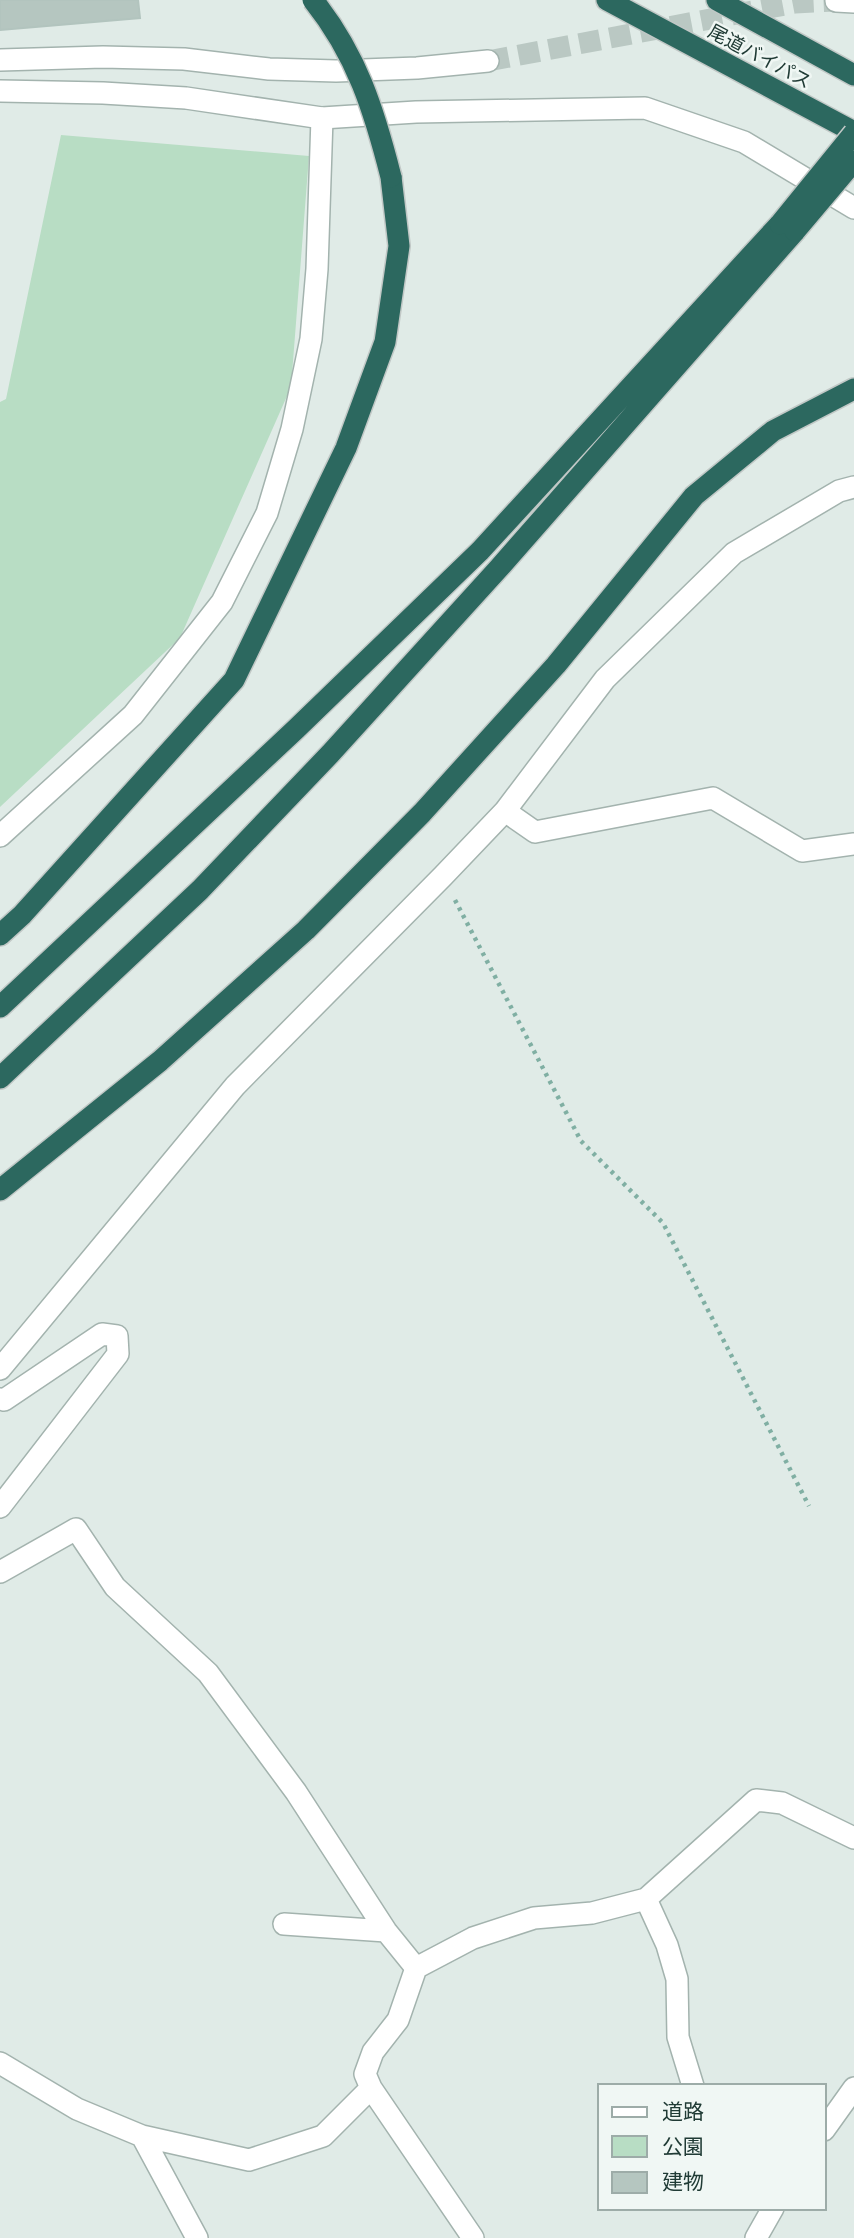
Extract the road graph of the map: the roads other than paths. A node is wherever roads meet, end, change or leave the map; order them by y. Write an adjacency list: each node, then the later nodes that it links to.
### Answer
1 (313, 0): 20 (highway, bridge)
2 (607, 0): 11 (highway, 尾道バイパス)
3 (717, 0): 8 (highway, 尾道バイパス)
4 (836, 1): 5 (street)
5 (854, 2)
6 (0, 60): 7 (street)
7 (488, 61)
8 (854, 75)
9 (0, 91): 10 (street)
10 (322, 118): 13 (street); 18 (street)
11 (854, 133): 14 (highway, bridge)
12 (854, 161): 14 (highway, bridge)
13 (854, 208)
14 (787, 227): 21 (highway); 22 (highway)
15 (854, 388): 23 (highway)
16 (854, 487): 17 (street)
17 (505, 811): 19 (street); 24 (street)
18 (0, 836)
19 (854, 844)
20 (0, 935)
21 (0, 1007)
22 (0, 1078)
23 (0, 1190)
24 (0, 1368)
25 (0, 1399): 26 (street)
26 (0, 1507)
27 (0, 1572): 31 (street)
28 (854, 1838): 29 (street)
29 (646, 1899): 32 (street); 34 (street)
30 (284, 1924): 31 (street)
31 (386, 1931): 32 (street)
32 (416, 1968): 35 (street)
33 (0, 2063): 38 (street)
34 (692, 2084)
35 (371, 2088): 38 (street); 41 (street)
36 (854, 2088): 37 (street)
37 (826, 2127)
38 (142, 2136): 40 (street)
39 (772, 2210): 42 (street)
40 (197, 2238)
41 (473, 2238)
42 (756, 2238)

